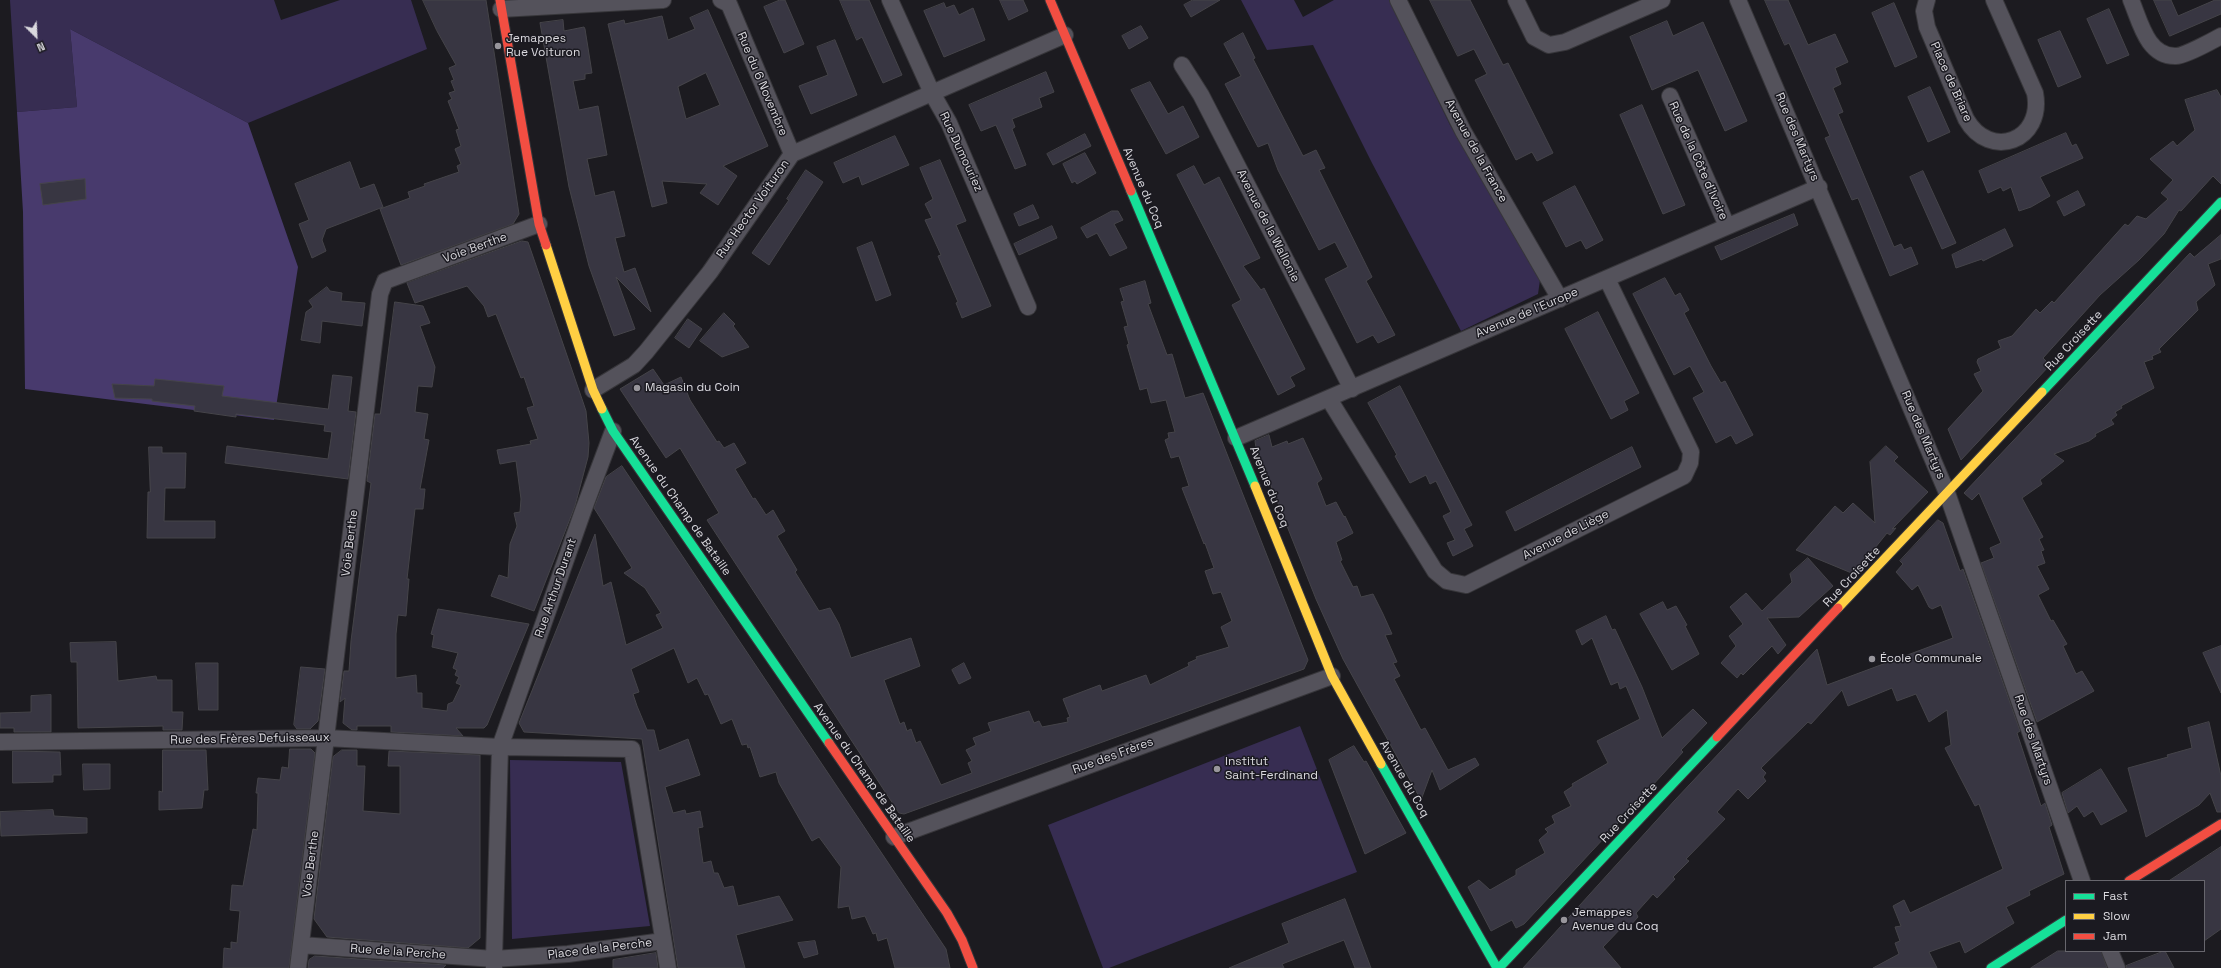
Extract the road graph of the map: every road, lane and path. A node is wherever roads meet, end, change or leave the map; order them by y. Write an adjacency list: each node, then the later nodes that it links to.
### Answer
1 (663, 0): 12 (street)
2 (721, 0): 18 (street, Rue du 6 Novembre)
3 (890, 0): 16 (street, Rue Dumouriez)
4 (1050, 0): 13 (street, Avenue du Coq)
5 (1398, 0): 24 (street, Avenue de la France)
6 (1516, 0): 7 (street)
7 (1662, 0)
8 (1738, 0): 19 (street, Rue des Martyrs)
9 (1927, 0): 10 (street, Place de Briare)
10 (1994, 0)
11 (2131, 0): 14 (street)
12 (501, 4): 21 (street, Avenue du Champ de Bataille)
13 (1065, 35): 16 (street, Rue Hector Voituron); 30 (street, Avenue du Coq)
14 (2221, 36)
15 (1182, 65): 26 (street, Avenue de la Wallonie)
16 (932, 93): 18 (street, Rue Hector Voituron); 25 (street, Rue Dumouriez)
17 (1670, 96): 22 (street, Rue de la Côte d'Ivoire)
18 (792, 154): 27 (street, Rue Hector Voituron)
19 (1819, 187): 22 (street, Avenue de l'Europe); 31 (street, Rue des Martyrs)
20 (2221, 202): 31 (street, Rue Croisette)
21 (539, 224): 27 (street, Avenue du Champ de Bataille); 33 (street, Voie Berthe)
22 (1727, 226): 23 (street, Avenue de l'Europe)
23 (1607, 279): 24 (street, Avenue de l'Europe); 28 (street, Avenue de Liège)
24 (1560, 299): 26 (street, Avenue de l'Europe)
25 (1028, 307)
26 (1352, 389): 28 (street, Avenue de l'Europe)
27 (593, 390): 29 (street, Avenue du Champ de Bataille)
28 (1329, 399): 30 (street, Avenue de l'Europe)
29 (613, 431): 35 (street, Rue Arthur Durant); 37 (street, Avenue du Champ de Bataille)
30 (1236, 438): 32 (street, Avenue du Coq)
31 (1948, 493): 38 (street, Rue des Martyrs); 49 (street, Rue Croisette)
32 (1332, 676): 37 (street, Rue des Frères); 49 (street, Avenue du Coq)
33 (326, 738): 34 (street, Rue des Frères Defuisseaux); 35 (street, Rue des Frères Defuisseaux); 42 (street, Voie Berthe)
34 (0, 742)
35 (500, 747): 41 (street, Place de la Perche); 45 (street)
36 (2221, 824): 39 (street)
37 (894, 837): 48 (street, Avenue du Champ de Bataille)
38 (2082, 880)
39 (2131, 880)
40 (2065, 921): 50 (street)
41 (663, 941): 44 (street, Place de la Perche); 47 (street)
42 (301, 945): 45 (street, Rue de la Perche); 46 (street, Voie Berthe)
43 (2110, 952): 51 (street)
44 (568, 961): 45 (street, Place de la Perche)
45 (494, 964)
46 (298, 968)
47 (668, 968)
48 (973, 968)
49 (1498, 968)
50 (1990, 968)
51 (2117, 968)

